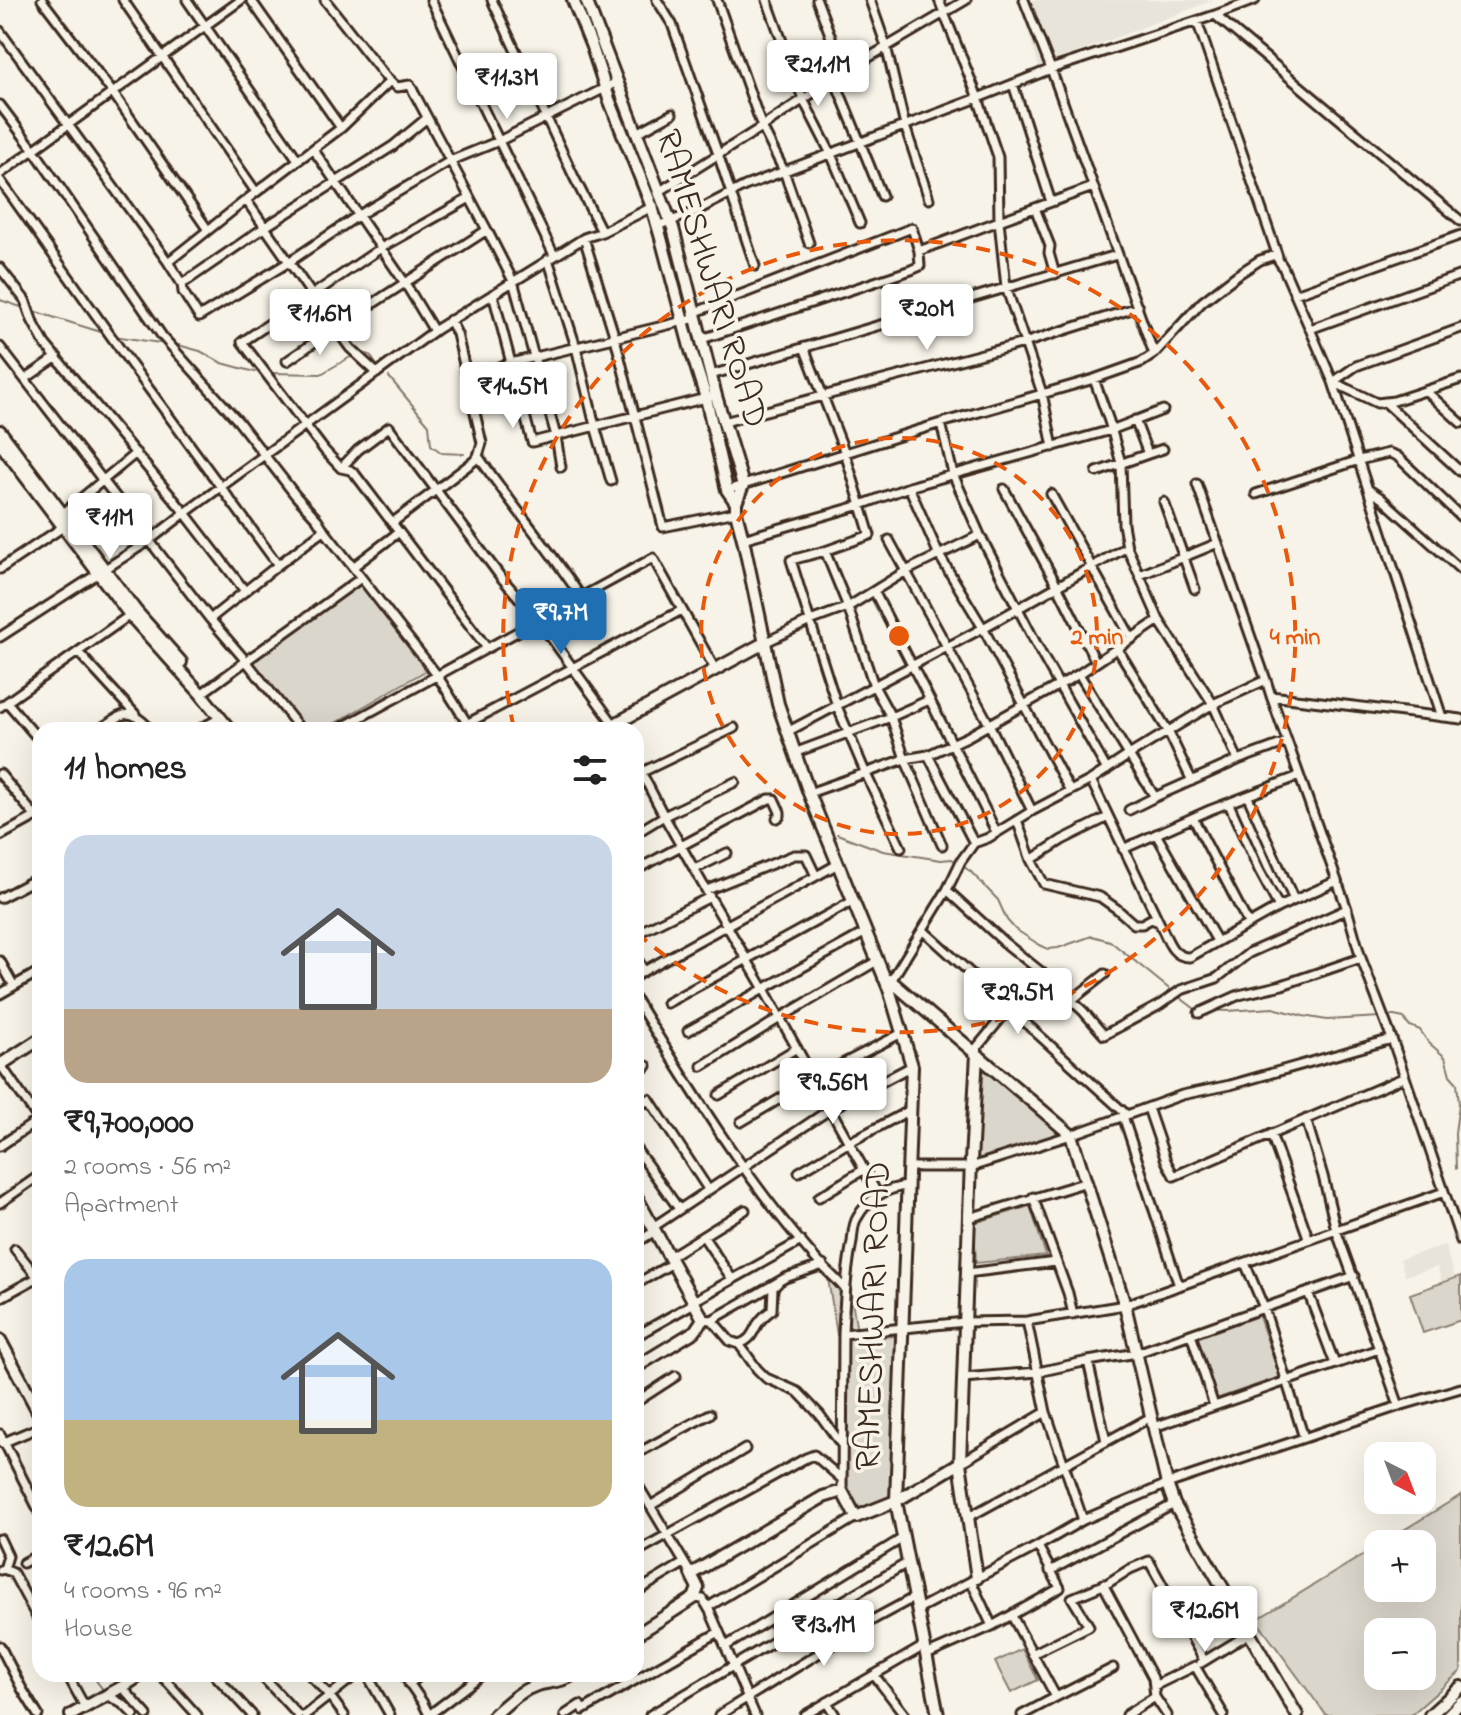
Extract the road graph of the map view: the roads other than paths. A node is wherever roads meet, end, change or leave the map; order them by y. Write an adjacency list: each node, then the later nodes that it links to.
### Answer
1 (42, 0): 34 (street)
2 (123, 0): 26 (street)
3 (187, 0): 23 (street)
4 (241, 0): 23 (street)
5 (251, 0): 44 (street)
6 (325, 0): 30 (street)
7 (431, 0): 46 (street)
8 (492, 0): 40 (street)
9 (573, 0): 33 (street)
10 (586, 0): 31 (street, RAMESHWARI ROAD)
11 (657, 0): 50 (street)
12 (717, 0): 43 (street)
13 (767, 0): 36 (street)
14 (817, 0): 28 (street)
15 (870, 0): 25 (street)
16 (939, 0): 20 (street)
17 (966, 0): 20 (street)
18 (1024, 0): 27 (street)
19 (1255, 0): 21 (street)
20 (944, 13): 25 (street); 35 (street)
21 (1215, 15): 22 (street); 72 (street)
22 (1197, 21): 27 (street); 86 (street)
23 (205, 27): 26 (street); 52 (street)
24 (0, 31): 41 (street)
25 (886, 46): 28 (street); 42 (street)
26 (163, 58): 34 (street); 59 (street)
27 (1051, 69): 32 (street); 58 (street)
28 (844, 72): 29 (street)
29 (834, 78): 36 (street); 47 (street)
30 (390, 81): 39 (street); 44 (street)
31 (617, 82): 33 (street); 45 (street, RAMESHWARI ROAD)
32 (1013, 84): 35 (street); 67 (street)
33 (604, 87): 40 (street); 66 (street)
34 (113, 93): 41 (street); 76 (street)
35 (978, 98): 42 (street); 71 (street)
36 (803, 99): 43 (street); 51 (street)
37 (0, 105): 49 (street)
38 (672, 114): 45 (street)
39 (427, 118): 53 (street); 57 (street)
40 (547, 119): 46 (street); 78 (street)
41 (68, 125): 49 (street); 87 (street)
42 (905, 126): 47 (street); 64 (street)
43 (762, 127): 50 (street); 54 (street)
44 (341, 128): 48 (street)
45 (637, 133): 61 (street, RAMESHWARI ROAD)
46 (499, 141): 53 (street); 85 (street)
47 (860, 143): 51 (street); 62 (street)
48 (313, 149): 52 (street); 57 (street)
49 (34, 150): 55 (street); 148 (street)
50 (718, 154): 60 (street); 61 (street)
51 (831, 154): 54 (street); 73 (street)
52 (298, 160): 59 (street)
53 (450, 161): 63 (street); 69 (street)
54 (784, 171): 60 (street); 81 (street)
55 (0, 174)
56 (0, 180): 161 (street)
57 (336, 183): 69 (street); 75 (street)
58 (1093, 187): 67 (street); 84 (street)
59 (256, 192): 65 (street)
60 (731, 193): 70 (street); 89 (street)
61 (662, 196): 66 (street); 70 (street, RAMESHWARI ROAD)
62 (882, 196)
63 (470, 198): 77 (street); 82 (street)
64 (929, 199)
65 (246, 200): 75 (street); 76 (street)
66 (650, 202): 74 (street); 78 (street)
67 (1051, 202): 68 (street)
68 (1035, 208): 71 (street); 91 (street)
69 (359, 215): 82 (street); 88 (street)
70 (670, 221): 74 (street); 101 (street, RAMESHWARI ROAD)
71 (999, 221): 83 (street); 96 (street)
72 (1461, 221)
73 (860, 223)
74 (657, 226): 103 (street)
75 (265, 227): 88 (street); 95 (street)
76 (208, 230): 87 (street)
77 (487, 230): 93 (street); 94 (street)
78 (602, 232): 80 (street)
79 (1461, 235): 98 (street)
80 (584, 238): 85 (street); 108 (street)
81 (809, 243)
82 (381, 248): 94 (street); 99 (street)
83 (919, 251): 101 (street); 109 (street)
84 (1117, 255): 91 (street); 100 (street)
85 (551, 257): 93 (street); 112 (street)
86 (1279, 260): 98 (street); 114 (street)
87 (168, 262): 95 (street)
88 (289, 262): 95 (street); 99 (street)
89 (755, 266)
90 (0, 268): 115 (street)
91 (1055, 274): 96 (street)
92 (1461, 275): 106 (street)
93 (513, 281): 97 (street); 116 (street)
94 (405, 283): 104 (street); 107 (street)
95 (182, 284)
96 (1006, 287): 110 (street); 113 (street)
97 (493, 294): 102 (street); 118 (street)
98 (1295, 294): 106 (street)
99 (312, 295): 104 (street); 137 (street)
100 (1138, 307): 110 (street); 114 (street)
101 (696, 315): 103 (street); 109 (street, RAMESHWARI ROAD)
102 (450, 320): 107 (street); 121 (street)
103 (683, 321): 108 (street); 129 (street)
104 (335, 328): 117 (street); 119 (street)
105 (1461, 328): 125 (street)
106 (1310, 329): 125 (street)
107 (434, 331): 119 (street)
108 (615, 338): 112 (street); 132 (street)
109 (702, 339): 120 (street, RAMESHWARI ROAD)
110 (1024, 343): 127 (street); 128 (street)
111 (0, 347): 122 (street)
112 (576, 347): 116 (street); 138 (street)
113 (804, 347): 120 (street); 128 (street)
114 (1154, 354): 123 (street)
115 (57, 357): 122 (street); 145 (street)
116 (535, 357): 118 (street); 141 (street)
117 (287, 361)
118 (511, 363): 121 (street); 141 (street)
119 (377, 373): 137 (street)
120 (711, 375): 129 (street, RAMESHWARI ROAD)
121 (467, 378): 149 (street)
122 (25, 379): 157 (street)
123 (1094, 379): 127 (street); 139 (street)
124 (1461, 380): 126 (street)
125 (1333, 382): 130 (street); 150 (street)
126 (1426, 391): 130 (street); 136 (street)
127 (1042, 393): 135 (street); 143 (street)
128 (822, 396): 134 (street); 146 (street)
129 (711, 397): 132 (street); 134 (street, RAMESHWARI ROAD); 165 (street)
130 (1386, 402): 155 (street)
131 (1163, 410): 133 (street)
132 (635, 416): 138 (street); 171 (street)
133 (1135, 420): 139 (street); 147 (street)
134 (724, 422): 160 (street, RAMESHWARI ROAD)
135 (941, 423): 146 (street); 156 (street)
136 (1461, 423)
137 (306, 424): 148 (street); 153 (street)
138 (595, 426): 141 (street); 158 (street)
139 (1111, 430): 143 (street); 151 (street)
140 (0, 431): 174 (street)
141 (556, 436): 152 (street)
142 (0, 443): 174 (street)
143 (1053, 447): 156 (street)
144 (1163, 449): 147 (street)
145 (136, 453): 157 (street); 172 (street)
146 (845, 453): 160 (street); 170 (street)
147 (1148, 454): 151 (street)
148 (263, 455): 161 (street); 176 (street)
149 (478, 456): 164 (street); 200 (street)
150 (1359, 460): 166 (street); 168 (street); 173 (street)
151 (1121, 463): 154 (street); 183 (street)
152 (561, 467)
153 (341, 468): 164 (street); 175 (street)
154 (1097, 472)
155 (1461, 472)
156 (953, 474): 162 (street); 178 (street)
157 (104, 480): 174 (street); 180 (street)
158 (611, 481)
159 (1197, 484): 182 (street)
160 (743, 485): 165 (street); 171 (street)
161 (220, 486): 172 (street); 187 (street)
162 (909, 487): 170 (street); 185 (street)
163 (1004, 489): 196 (street)
164 (436, 490): 175 (street); 206 (street)
165 (727, 490): 171 (street)
166 (1368, 490): 191 (street); 236 (street)
167 (1051, 494): 190 (street)
168 (1256, 494)
169 (1164, 502): 186 (street)
170 (861, 505): 179 (street); 184 (street)
171 (736, 508): 179 (street, RAMESHWARI ROAD)
172 (185, 513): 180 (street); 198 (street)
173 (1461, 517)
174 (61, 520): 188 (street); 192 (street)
175 (392, 523): 177 (street)
176 (324, 530): 187 (street); 189 (street)
177 (399, 532): 189 (street); 214 (street)
178 (980, 535): 185 (street); 202 (street)
179 (743, 539): 212 (street, RAMESHWARI ROAD)
180 (150, 540): 192 (street); 205 (street)
181 (889, 540): 193 (street)
182 (1218, 543): 186 (street); 224 (street)
183 (1127, 547): 190 (street); 194 (street)
184 (825, 551): 201 (street); 208 (street)
185 (939, 555): 193 (street); 209 (street)
186 (1183, 557): 194 (street); 197 (street)
187 (278, 565): 198 (street)
188 (1, 566)
189 (353, 567): 195 (street)
190 (1091, 568): 196 (street); 211 (street)
191 (1461, 570)
192 (101, 571): 204 (street); 210 (street); 227 (street)
193 (906, 571): 199 (street); 213 (street)
194 (1140, 575): 207 (street)
195 (361, 578): 217 (street); 223 (street)
196 (1058, 587): 202 (street); 218 (street)
197 (1195, 589)
198 (245, 591): 205 (street)
199 (874, 591): 201 (street); 219 (street)
200 (581, 597): 203 (street); 206 (street)
201 (848, 607): 208 (street); 226 (street)
202 (1018, 608): 209 (street); 225 (street)
203 (682, 610): 220 (street); 221 (street)
204 (130, 615): 216 (street); 227 (street)
205 (210, 619): 217 (street)
206 (538, 620): 214 (street); 220 (street)
207 (1159, 620): 211 (street); 232 (street)
208 (810, 621): 212 (street); 233 (street)
209 (983, 628): 213 (street); 231 (street)
210 (0, 637)
211 (1132, 639): 215 (street)
212 (764, 643): 221 (street); 252 (street, RAMESHWARI ROAD)
213 (947, 647): 219 (street); 249 (street)
214 (487, 648): 223 (street)
215 (1117, 648): 218 (street); 251 (street)
216 (78, 652): 230 (street); 234 (street)
217 (246, 661): 227 (street); 243 (street)
218 (1096, 662): 222 (street)
219 (912, 666): 226 (street); 229 (street)
220 (573, 667): 246 (street); 247 (street)
221 (715, 669): 248 (street)
222 (1079, 674): 225 (street); 259 (street)
223 (437, 675): 244 (street); 245 (street)
224 (1266, 680): 228 (street); 232 (street)
225 (1059, 685): 231 (street); 262 (street)
226 (874, 686): 233 (street); 235 (street)
227 (204, 692): 237 (street)
228 (1271, 696): 236 (street); 255 (street)
229 (929, 700): 235 (street); 256 (street)
230 (4, 704): 253 (street)
231 (1025, 704): 249 (street); 271 (street)
232 (1213, 704): 251 (street); 261 (street)
233 (837, 706): 252 (street); 254 (street)
234 (135, 714): 239 (street); 240 (street)
235 (891, 717): 254 (street); 260 (street)
236 (1442, 717): 238 (street)
237 (220, 718): 241 (street); 242 (street)
238 (1461, 719)
239 (111, 722)
240 (143, 722)
241 (213, 722)
242 (223, 722)
243 (295, 722)
244 (352, 722)
245 (466, 722)
246 (469, 722)
247 (608, 722)
248 (622, 722)
249 (989, 724): 256 (street); 278 (street)
250 (734, 728): 263 (street)
251 (1168, 731): 259 (street); 268 (street)
252 (787, 732): 257 (street, RAMESHWARI ROAD)
253 (32, 733)
254 (848, 733): 257 (street); 265 (street)
255 (1287, 742): 261 (street); 266 (street)
256 (953, 743): 258 (street); 286 (street)
257 (794, 753): 272 (street, RAMESHWARI ROAD)
258 (928, 755): 260 (street); 289 (street)
259 (1129, 755): 262 (street); 273 (street)
260 (905, 759): 265 (street); 290 (street)
261 (1238, 760): 268 (street)
262 (1107, 770): 267 (street)
263 (644, 772)
264 (0, 774): 276 (street)
265 (866, 774): 272 (street); 292 (street)
266 (1299, 776): 274 (street); 301 (street)
267 (1091, 780): 271 (street); 280 (street)
268 (1192, 781): 273 (street)
269 (644, 782): 279 (street)
270 (735, 782): 279 (street)
271 (1070, 791): 278 (street)
272 (809, 793): 296 (street, RAMESHWARI ROAD)
273 (1155, 797): 277 (street)
274 (1248, 797): 275 (street); 305 (street)
275 (1229, 804): 283 (street); 307 (street)
276 (32, 809)
277 (1129, 810)
278 (1032, 811): 284 (street)
279 (664, 816): 285 (street); 291 (street)
280 (1108, 817): 293 (street); 295 (street)
281 (32, 818): 288 (street)
282 (777, 818): 291 (street)
283 (1193, 818): 287 (street); 310 (street)
284 (1017, 820): 286 (street); 295 (street)
285 (644, 828)
286 (996, 832): 289 (street)
287 (1156, 834): 293 (street); 315 (street)
288 (0, 836)
289 (974, 843): 302 (street)
290 (942, 845)
291 (680, 846): 297 (street); 298 (street)
292 (901, 848)
293 (1123, 849): 309 (street)
294 (727, 853): 298 (street)
295 (1031, 860): 309 (street)
296 (838, 864): 299 (street); 306 (street, RAMESHWARI ROAD)
297 (644, 866)
298 (695, 869): 303 (street)
299 (816, 876): 303 (street); 311 (street)
300 (32, 881): 304 (street)
301 (1337, 881): 305 (street); 308 (street)
302 (947, 890): 313 (street); 321 (street)
303 (709, 894): 311 (street); 312 (street)
304 (0, 898)
305 (1294, 900): 307 (street)
306 (853, 901): 314 (street, RAMESHWARI ROAD); 317 (street)
307 (1279, 907): 310 (street)
308 (1347, 909): 316 (street); 328 (street)
309 (1159, 922): 315 (street)
310 (1248, 923): 315 (street)
311 (726, 926): 317 (street); 320 (street)
312 (644, 930)
313 (923, 930): 324 (street); 330 (street)
314 (866, 932): 319 (street, RAMESHWARI ROAD); 326 (street)
315 (1217, 941)
316 (1361, 958): 331 (street); 336 (street)
317 (746, 959): 326 (street); 329 (street)
318 (0, 961): 325 (street)
319 (877, 961): 324 (street, RAMESHWARI ROAD); 333 (street)
320 (644, 971)
321 (1040, 971): 328 (street); 330 (street)
322 (1105, 974): 328 (street)
323 (32, 976): 325 (street)
324 (888, 979): 335 (street, RAMESHWARI ROAD); 339 (street)
325 (14, 986): 327 (street)
326 (764, 989): 333 (street); 334 (street)
327 (0, 994)
328 (1072, 1000)
329 (667, 1003)
330 (1010, 1007): 339 (street); 353 (street)
331 (1205, 1010)
332 (644, 1013): 362 (street)
333 (780, 1018): 338 (street); 342 (street)
334 (688, 1031)
335 (902, 1033): 343 (street, RAMESHWARI ROAD); 346 (street)
336 (1392, 1039): 345 (street); 349 (street)
337 (32, 1044): 340 (street)
338 (797, 1048): 346 (street); 347 (street)
339 (976, 1053): 358 (street); 364 (street)
340 (0, 1065): 350 (street)
341 (647, 1066): 344 (street)
342 (702, 1066)
343 (912, 1066): 351 (street); 352 (street, RAMESHWARI ROAD)
344 (644, 1068)
345 (1405, 1077): 354 (street); 371 (street)
346 (813, 1079): 351 (street); 355 (street)
347 (719, 1095)
348 (644, 1102): 370 (street)
349 (1148, 1108): 353 (street); 357 (street)
350 (32, 1109)
351 (830, 1109): 359 (street); 362 (street)
352 (910, 1110): 359 (street); 363 (street, RAMESHWARI ROAD)
353 (1125, 1115): 358 (street); 399 (street)
354 (1306, 1119): 357 (street); 381 (street)
355 (741, 1122)
356 (32, 1124): 360 (street)
357 (1271, 1134): 384 (street)
358 (1071, 1135): 364 (street); 368 (street)
359 (848, 1143): 365 (street); 366 (street)
360 (0, 1146)
361 (644, 1160): 376 (street)
362 (743, 1166): 370 (street); 385 (street)
363 (908, 1167): 364 (street); 369 (street, RAMESHWARI ROAD)
364 (971, 1167): 379 (street)
365 (863, 1170): 372 (street); 373 (street)
366 (799, 1172)
367 (32, 1181): 375 (street)
368 (1087, 1182): 374 (street); 404 (street)
369 (907, 1186): 372 (street); 410 (street, RAMESHWARI ROAD)
370 (708, 1189): 376 (street)
371 (1444, 1192): 381 (street); 386 (street)
372 (878, 1195): 400 (street)
373 (819, 1197)
374 (1033, 1197): 379 (street); 389 (street)
375 (0, 1203)
376 (679, 1209): 380 (street)
377 (745, 1210): 382 (street)
378 (644, 1218): 380 (street)
379 (969, 1218): 393 (street)
380 (654, 1229): 383 (street); 388 (street)
381 (1336, 1230): 384 (street); 394 (street)
382 (703, 1236): 388 (street); 396 (street)
383 (644, 1237)
384 (1309, 1240): 390 (street)
385 (801, 1241): 391 (street); 396 (street)
386 (1461, 1241)
387 (15, 1249): 392 (street)
388 (671, 1260): 395 (street); 403 (street)
389 (1056, 1262): 393 (street); 406 (street)
390 (1245, 1263): 399 (street); 405 (street)
391 (823, 1265): 397 (street); 400 (street)
392 (32, 1270)
393 (967, 1273): 409 (street)
394 (1354, 1276): 401 (street); 416 (street)
395 (644, 1279)
396 (732, 1279): 403 (street)
397 (780, 1281): 407 (street); 415 (street)
398 (32, 1282): 402 (street)
399 (1179, 1286): 404 (street)
400 (844, 1288): 412 (street)
401 (1308, 1292): 405 (street); 420 (street)
402 (0, 1298)
403 (694, 1302): 407 (street); 411 (street)
404 (1125, 1305): 406 (street); 417 (street)
405 (1264, 1308): 413 (street); 424 (street)
406 (1073, 1314): 408 (street)
407 (708, 1320): 415 (street); 419 (street)
408 (1027, 1321): 409 (street); 421 (street)
409 (965, 1322): 410 (street); 423 (street)
410 (902, 1330): 412 (street); 446 (street, RAMESHWARI ROAD)
411 (644, 1331)
412 (843, 1334): 437 (street)
413 (1191, 1334): 417 (street); 428 (street)
414 (0, 1340): 427 (street)
415 (739, 1344): 437 (street)
416 (1379, 1349): 420 (street); 429 (street)
417 (1137, 1353): 418 (street); 432 (street)
418 (1088, 1361): 421 (street); 436 (street)
419 (644, 1362)
420 (1335, 1364): 424 (street)
421 (1038, 1372): 423 (street); 430 (street)
422 (676, 1376): 426 (street)
423 (963, 1378): 440 (street)
424 (1288, 1381): 428 (street); 434 (street)
425 (1461, 1388): 429 (street)
426 (644, 1397)
427 (32, 1400)
428 (1214, 1406): 432 (street)
429 (1399, 1406): 434 (street)
430 (1046, 1412): 440 (street); 441 (street)
431 (710, 1414): 439 (street)
432 (1152, 1422): 436 (street); 442 (street)
433 (32, 1430): 435 (street)
434 (1304, 1438): 442 (street)
435 (1, 1440): 445 (street)
436 (1106, 1441): 441 (street)
437 (842, 1446): 443 (street)
438 (745, 1449): 448 (street)
439 (644, 1450)
440 (960, 1463): 446 (street); 450 (street)
441 (1063, 1464): 450 (street); 451 (street)
442 (1167, 1484): 447 (street); 451 (street)
443 (842, 1485): 449 (street); 452 (street); 463 (street)
444 (644, 1497): 448 (street)
445 (32, 1498)
446 (896, 1501): 449 (street); 453 (street, RAMESHWARI ROAD)
447 (1174, 1504): 462 (street); 476 (street)
448 (650, 1506): 452 (street)
449 (856, 1517): 469 (street)
450 (967, 1518): 464 (street)
451 (1083, 1520): 455 (street)
452 (667, 1535): 456 (street); 459 (street)
453 (903, 1538): 460 (street, RAMESHWARI ROAD); 478 (street)
454 (0, 1539): 461 (street)
455 (1038, 1546): 462 (street); 464 (street)
456 (644, 1548)
457 (32, 1558): 458 (street)
458 (23, 1563)
459 (684, 1563): 463 (street); 466 (street)
460 (907, 1563): 467 (street, RAMESHWARI ROAD); 482 (street)
461 (2, 1570): 470 (street)
462 (1050, 1571): 472 (street)
463 (691, 1574): 468 (street)
464 (974, 1579): 471 (street); 473 (street)
465 (1103, 1584): 480 (street); 481 (street); 500 (street)
466 (644, 1587)
467 (915, 1597): 471 (street, RAMESHWARI ROAD); 506 (street)
468 (694, 1598): 469 (street); 474 (street)
469 (708, 1607): 475 (street)
470 (32, 1608)
471 (918, 1609): 479 (street, RAMESHWARI ROAD)
472 (1012, 1616): 473 (street); 480 (street)
473 (992, 1626): 479 (street)
474 (644, 1630)
475 (719, 1632): 478 (street); 485 (street)
476 (1250, 1633): 481 (street); 533 (street)
477 (0, 1646): 510 (street)
478 (726, 1646): 482 (street)
479 (925, 1650): 486 (street); 528 (street, RAMESHWARI ROAD)
480 (1032, 1654): 504 (street)
481 (1204, 1660): 483 (street)
482 (734, 1665): 506 (street); 522 (street)
483 (1195, 1666): 500 (street); 532 (street)
484 (1113, 1668): 504 (street)
485 (644, 1675)
486 (874, 1675): 507 (street); 527 (street)
487 (70, 1682): 509 (street)
488 (124, 1682): 502 (street); 512 (street)
489 (167, 1682): 513 (street)
490 (221, 1682): 514 (street)
491 (267, 1682): 515 (street)
492 (317, 1682): 503 (street)
493 (346, 1682): 503 (street)
494 (371, 1682): 518 (street)
495 (412, 1682): 499 (street)
496 (472, 1682): 519 (street)
497 (554, 1682): 520 (street)
498 (632, 1682): 521 (street)
499 (409, 1684): 519 (street)
500 (1154, 1686): 505 (street)
501 (1461, 1687): 534 (street)
502 (107, 1695): 509 (street); 511 (street)
503 (329, 1695): 516 (street); 517 (street)
504 (1056, 1697): 508 (street)
505 (1155, 1697): 530 (street); 531 (street)
506 (748, 1698): 523 (street); 524 (street)
507 (827, 1702): 525 (street); 526 (street)
508 (1040, 1711): 529 (street)
509 (79, 1712)
510 (38, 1715)
511 (134, 1715)
512 (147, 1715)
513 (197, 1715)
514 (252, 1715)
515 (298, 1715)
516 (305, 1715)
517 (344, 1715)
518 (390, 1715)
519 (429, 1715)
520 (494, 1715)
521 (565, 1715)
522 (650, 1715)
523 (719, 1715)
524 (755, 1715)
525 (805, 1715)
526 (835, 1715)
527 (905, 1715)
528 (938, 1715)
529 (1022, 1715)
530 (1126, 1715)
531 (1167, 1715)
532 (1224, 1715)
533 (1297, 1715)
534 (1430, 1715)

